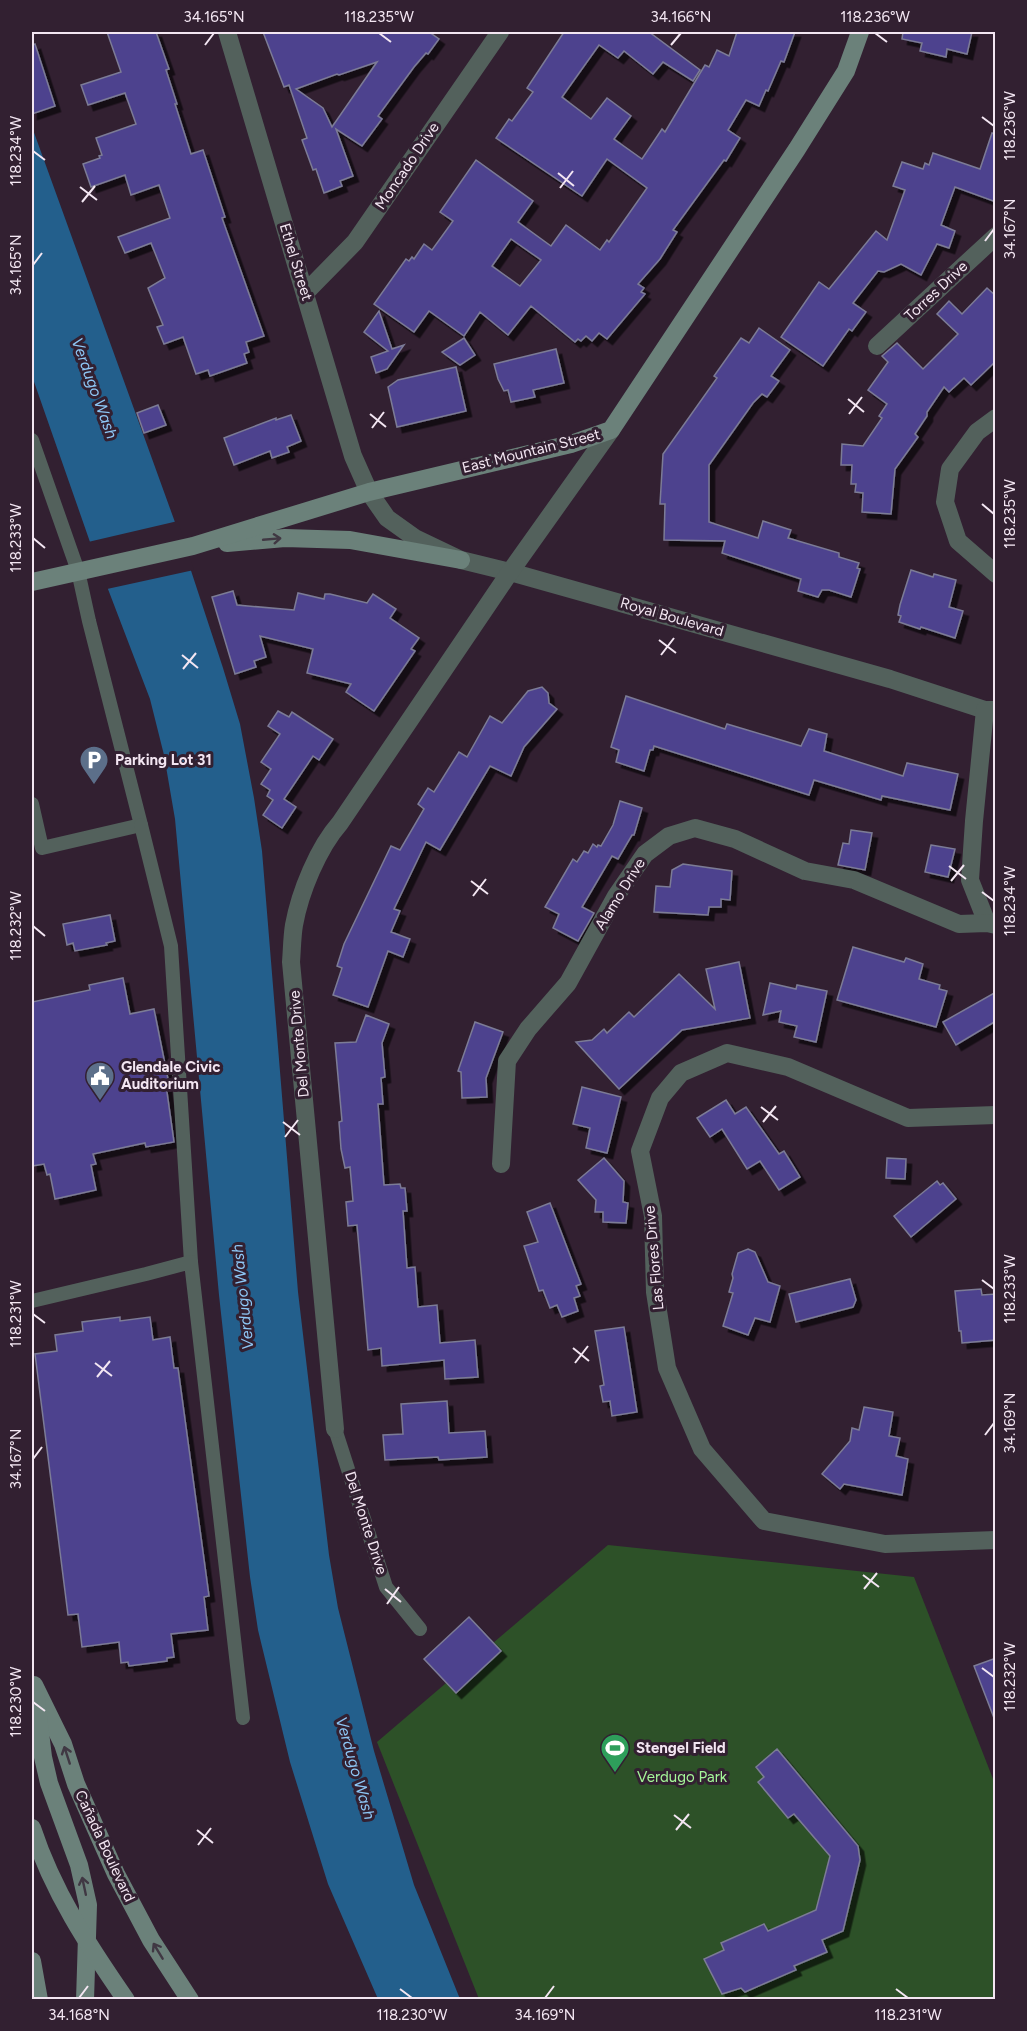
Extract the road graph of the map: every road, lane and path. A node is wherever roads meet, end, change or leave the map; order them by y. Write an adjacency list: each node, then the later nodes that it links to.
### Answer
1 (227, 32): 5 (street, Ethel Street)
2 (500, 32): 5 (street, Moncado Drive)
3 (860, 32): 8 (street, East Mountain Street)
4 (996, 236): 6 (street, Torres Drive)
5 (305, 293): 10 (street, Ethel Street)
6 (877, 346)
7 (996, 418): 15 (street)
8 (611, 430): 10 (street, East Mountain Street); 14 (street, Del Monte Drive)
9 (32, 440): 13 (lane)
10 (369, 492): 11 (street, East Mountain Street); 12 (street, Royal Boulevard)
11 (193, 546): 12 (street, one-way to 12); 13 (street, East Mountain Street)
12 (461, 560): 14 (street, Royal Boulevard)
13 (85, 569): 16 (street, East Mountain Street); 19 (lane)
14 (510, 572): 17 (street, Royal Boulevard); 25 (street, Del Monte Drive)
15 (996, 574)
16 (32, 582)
17 (990, 710): 20 (street, Alamo Drive)
18 (32, 804): 19 (lane)
19 (141, 825): 23 (lane)
20 (991, 924): 22 (street, Alamo Drive)
21 (996, 1114): 26 (street, Las Flores Drive)
22 (501, 1164)
23 (191, 1262): 24 (lane); 29 (lane)
24 (32, 1301)
25 (335, 1429): 27 (lane, Del Monte Drive)
26 (996, 1540)
27 (420, 1629)
28 (33, 1679): 31 (street, one-way to 28); 36 (street, Cañada Boulevard, one-way to 28)
29 (243, 1718)
30 (32, 1828): 31 (street)
31 (88, 1944): 34 (street); 35 (street)
32 (32, 1961): 33 (street)
33 (39, 2000)
34 (85, 2000)
35 (126, 2000)
36 (190, 2000)

